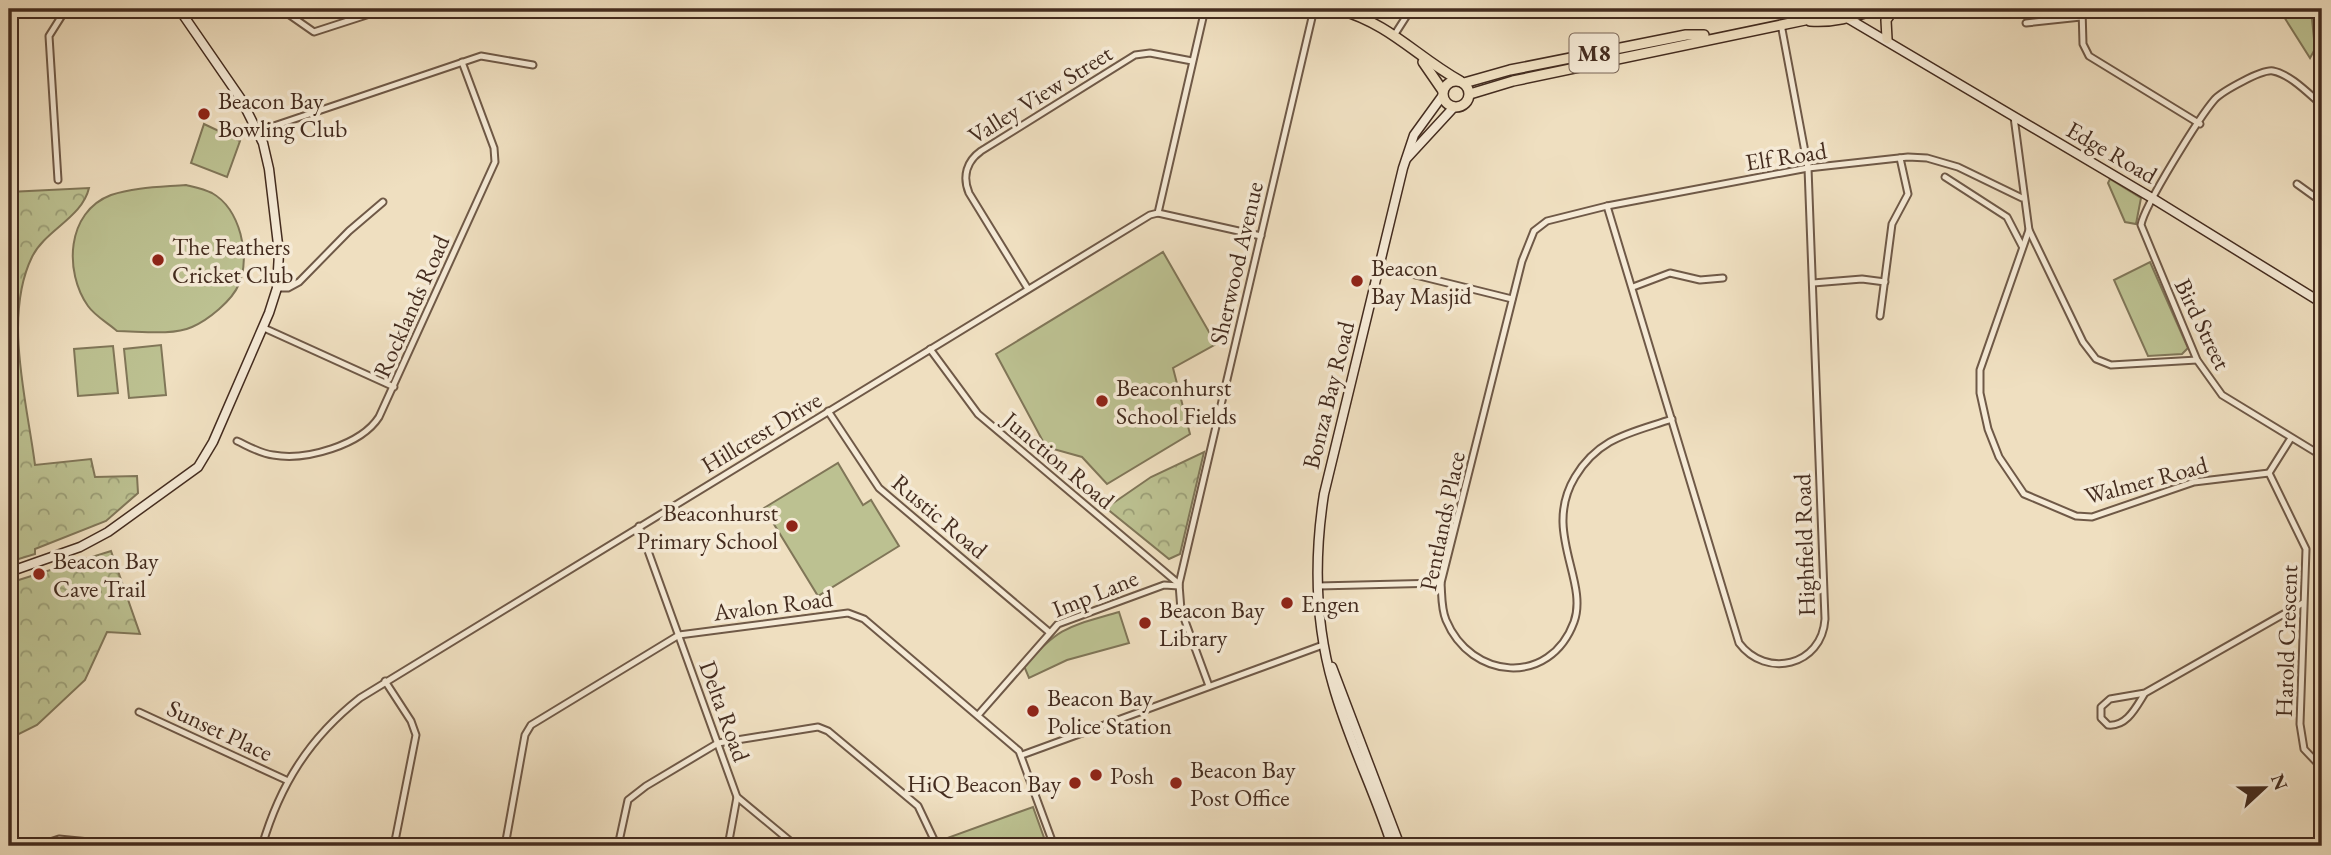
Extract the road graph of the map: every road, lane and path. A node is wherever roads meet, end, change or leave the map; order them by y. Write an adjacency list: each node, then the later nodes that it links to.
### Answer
1 (66, 9): 37 (street)
2 (178, 9): 32 (street)
3 (281, 9): 4 (street)
4 (385, 9)
5 (1205, 9): 22 (street)
6 (1314, 9): 47 (street, Sherwood Avenue)
7 (1338, 9): 18 (main road)
8 (1411, 9): 18 (street)
9 (1821, 9): 15 (main road)
10 (1878, 9): 13 (main road, M8)
11 (1894, 9): 20 (main road)
12 (2082, 9): 14 (street)
13 (1848, 13): 15 (main road, M8); 20 (street, Edge Road)
14 (2081, 17): 16 (street); 31 (street)
15 (1809, 19): 17 (main road, M8)
16 (2026, 23)
17 (1781, 24): 19 (main road, M8); 35 (street, Highfield Road)
18 (1395, 33): 21 (main road)
19 (1726, 35): 25 (main road, M8); 27 (main road, M8)
20 (1884, 38): 30 (street, Edge Road)
21 (1408, 44): 25 (main road); 26 (main road)
22 (1192, 61): 44 (street); 55 (street, Valley View Street)
23 (463, 62): 24 (street); 32 (street); 62 (street, Rocklands Road)
24 (533, 65)
25 (1462, 82): 26 (main road); 27 (main road)
26 (1443, 93): 29 (main road); 33 (street, Bonza Bay Road)
27 (1470, 94): 29 (main road)
28 (2322, 105): 31 (street, Bird Street)
29 (1454, 107): 33 (street, Bonza Bay Road)
30 (2014, 117): 39 (street); 40 (street, Edge Road)
31 (2200, 124): 40 (street, Bird Street)
32 (259, 131): 54 (street)
33 (1407, 158): 49 (street, Bonza Bay Road)
34 (1900, 158): 35 (street, Elf Road); 39 (street, Elf Road); 51 (street)
35 (1808, 168): 43 (street, Elf Road); 52 (street, Highfield Road)
36 (1945, 177): 48 (street)
37 (58, 180)
38 (2297, 184): 42 (street)
39 (2022, 198): 46 (street)
40 (2152, 198): 57 (street, Edge Road); 61 (street, Bird Street)
41 (383, 202): 54 (street)
42 (2322, 202)
43 (1607, 206): 45 (street, Elf Road); 53 (street, Highfield Road)
44 (1158, 213): 47 (street); 55 (street, Hillcrest Drive)
45 (1550, 220): 56 (street, Pentlands Place)
46 (2029, 230): 48 (street, Walmer Road); 61 (street)
47 (1261, 236): 72 (street, Sherwood Avenue)
48 (2022, 246): 68 (street, Walmer Road)
49 (1379, 266): 56 (street); 73 (street, Bonza Bay Road)
50 (1723, 278): 53 (street)
51 (1885, 282): 52 (street); 58 (street)
52 (1813, 283): 64 (street, Highfield Road)
53 (1633, 287): 64 (street, Highfield Road)
54 (277, 288): 59 (street)
55 (1028, 289): 60 (street, Hillcrest Drive)
56 (1512, 299): 71 (street, Pentlands Place)
57 (2322, 303)
58 (1880, 316)
59 (264, 328): 62 (street); 70 (street)
60 (930, 349): 63 (street, Hillcrest Drive); 72 (street, Junction Road)
61 (2197, 360): 65 (street, Bird Street)
62 (394, 387): 66 (street, Rocklands Road)
63 (828, 411): 69 (street, Hillcrest Drive); 75 (street, Rustic Road)
64 (1672, 419): 71 (street, Pentlands Place)
65 (2291, 438): 67 (street, Bird Street); 68 (street)
66 (237, 441)
67 (2322, 456)
68 (2269, 473): 74 (street, Harold Crescent)
69 (639, 526): 76 (street, Delta Road); 78 (street, Hillcrest Drive)
70 (9, 572)
71 (1441, 583): 73 (street)
72 (1179, 585): 75 (street, Imp Lane); 79 (street, Sherwood Avenue)
73 (1318, 586): 77 (street, Bonza Bay Road)
74 (2303, 603): 80 (street); 85 (street, Harold Crescent)
75 (1049, 632): 82 (street, Imp Lane)
76 (679, 635): 82 (street, Avalon Road); 83 (street, Delta Road); 92 (street, Avalon Road)
77 (1323, 645): 79 (street); 98 (street, Bonza Bay Road); 99 (street, Bonza Bay Road)
78 (385, 681): 86 (street, Hillcrest Drive); 91 (street)
79 (1209, 686): 84 (street)
80 (2145, 692): 80 (street)
81 (139, 712): 86 (street, Sunset Place)
82 (979, 715): 84 (street, Avalon Road)
83 (718, 743): 87 (street, Delta Road); 93 (street); 96 (street)
84 (1022, 755): 97 (street, Avalon Road)
85 (2322, 768)
86 (286, 780): 90 (street, Hillcrest Drive)
87 (737, 797): 94 (street); 95 (street, Delta Road)
88 (38, 846): 89 (street)
89 (130, 846)
90 (262, 846)
91 (394, 846)
92 (505, 846)
93 (618, 846)
94 (728, 846)
95 (796, 846)
96 (937, 846)
97 (1054, 846)
98 (1392, 846)
99 (1400, 846)

